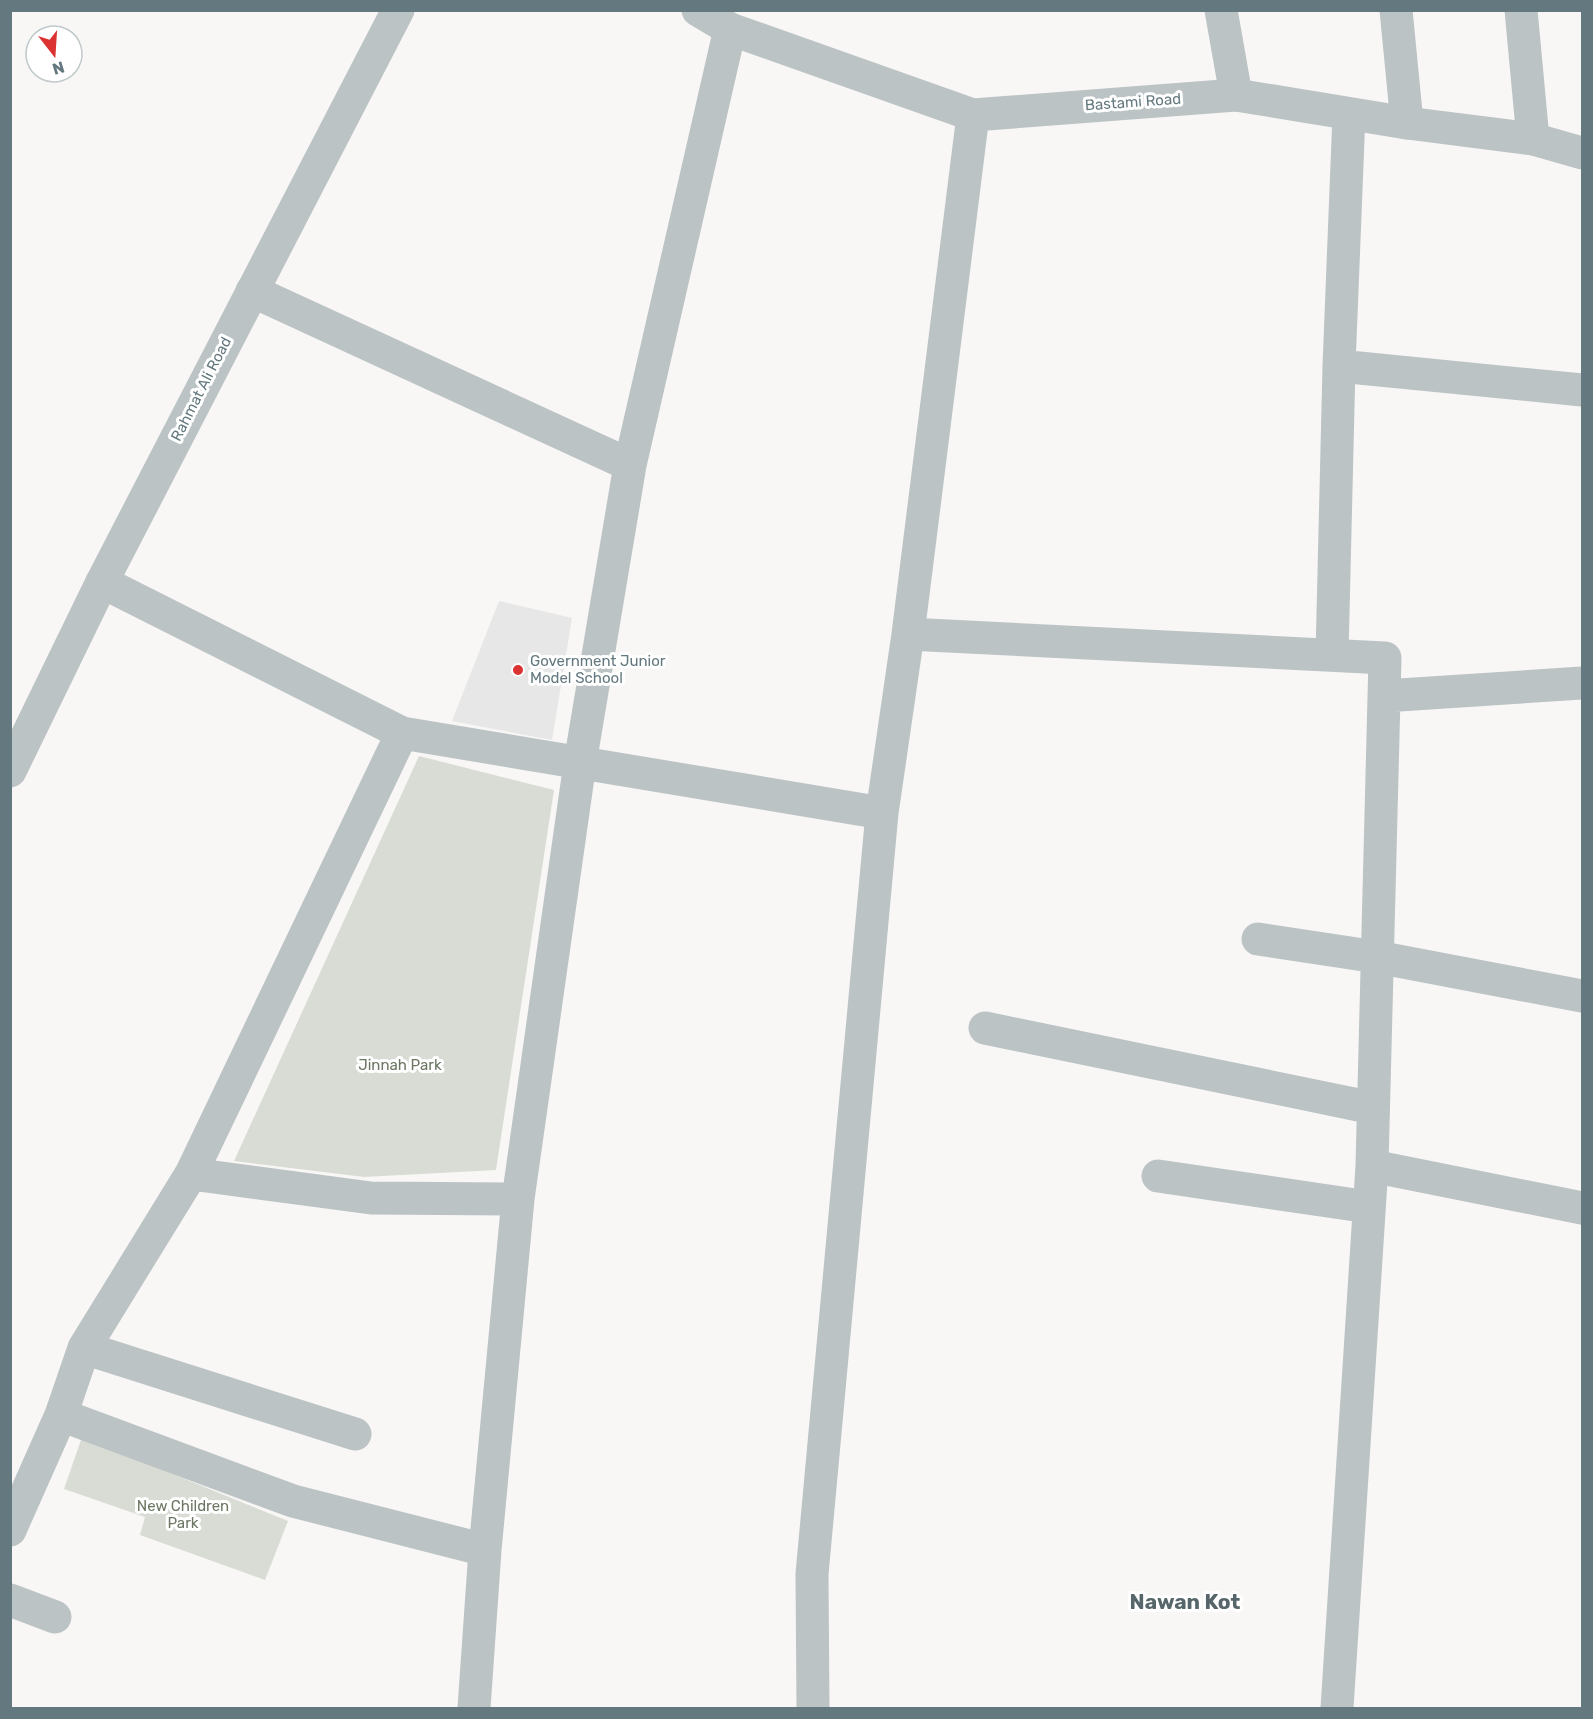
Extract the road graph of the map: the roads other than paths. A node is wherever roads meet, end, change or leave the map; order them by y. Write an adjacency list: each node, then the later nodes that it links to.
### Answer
1 (398, 10): 13 (street, Rahmat Ali Road)
2 (698, 10): 6 (street, Bastami Road)
3 (1221, 10): 7 (street)
4 (1396, 10): 10 (street)
5 (1521, 10): 11 (street)
6 (730, 29): 9 (street, Bastami Road); 16 (street)
7 (1236, 95): 8 (street, Bastami Road); 9 (street, Bastami Road)
8 (1349, 114): 10 (street, Bastami Road); 14 (street)
9 (973, 115): 18 (street)
10 (1407, 123): 11 (street, Bastami Road)
11 (1533, 139): 12 (street, Bastami Road)
12 (1582, 153)
13 (252, 291): 16 (street); 17 (street, Rahmat Ali Road)
14 (1339, 366): 15 (street); 19 (street)
15 (1582, 390)
16 (630, 465): 23 (street)
17 (102, 582): 22 (street); 24 (street, Rahmat Ali Road)
18 (908, 634): 19 (street); 25 (street)
19 (1332, 655): 21 (street)
20 (1582, 683): 21 (street)
21 (1384, 696): 27 (street)
22 (402, 733): 23 (street); 32 (street)
23 (580, 764): 25 (street); 34 (street)
24 (10, 771)
25 (882, 813): 45 (street)
26 (1258, 939): 27 (street)
27 (1377, 957): 28 (street); 30 (street)
28 (1582, 996)
29 (985, 1028): 30 (street)
30 (1373, 1108): 31 (street)
31 (1372, 1166): 35 (street); 36 (street)
32 (191, 1174): 34 (street); 37 (street)
33 (1158, 1176): 35 (street)
34 (518, 1198): 41 (street)
35 (1369, 1207): 46 (street)
36 (1582, 1208)
37 (84, 1348): 38 (street); 39 (street)
38 (61, 1415): 40 (street); 41 (street)
39 (355, 1434)
40 (10, 1530)
41 (485, 1550): 44 (street)
42 (10, 1600): 43 (street)
43 (56, 1617)
44 (474, 1708)
45 (813, 1708)
46 (1337, 1708)

